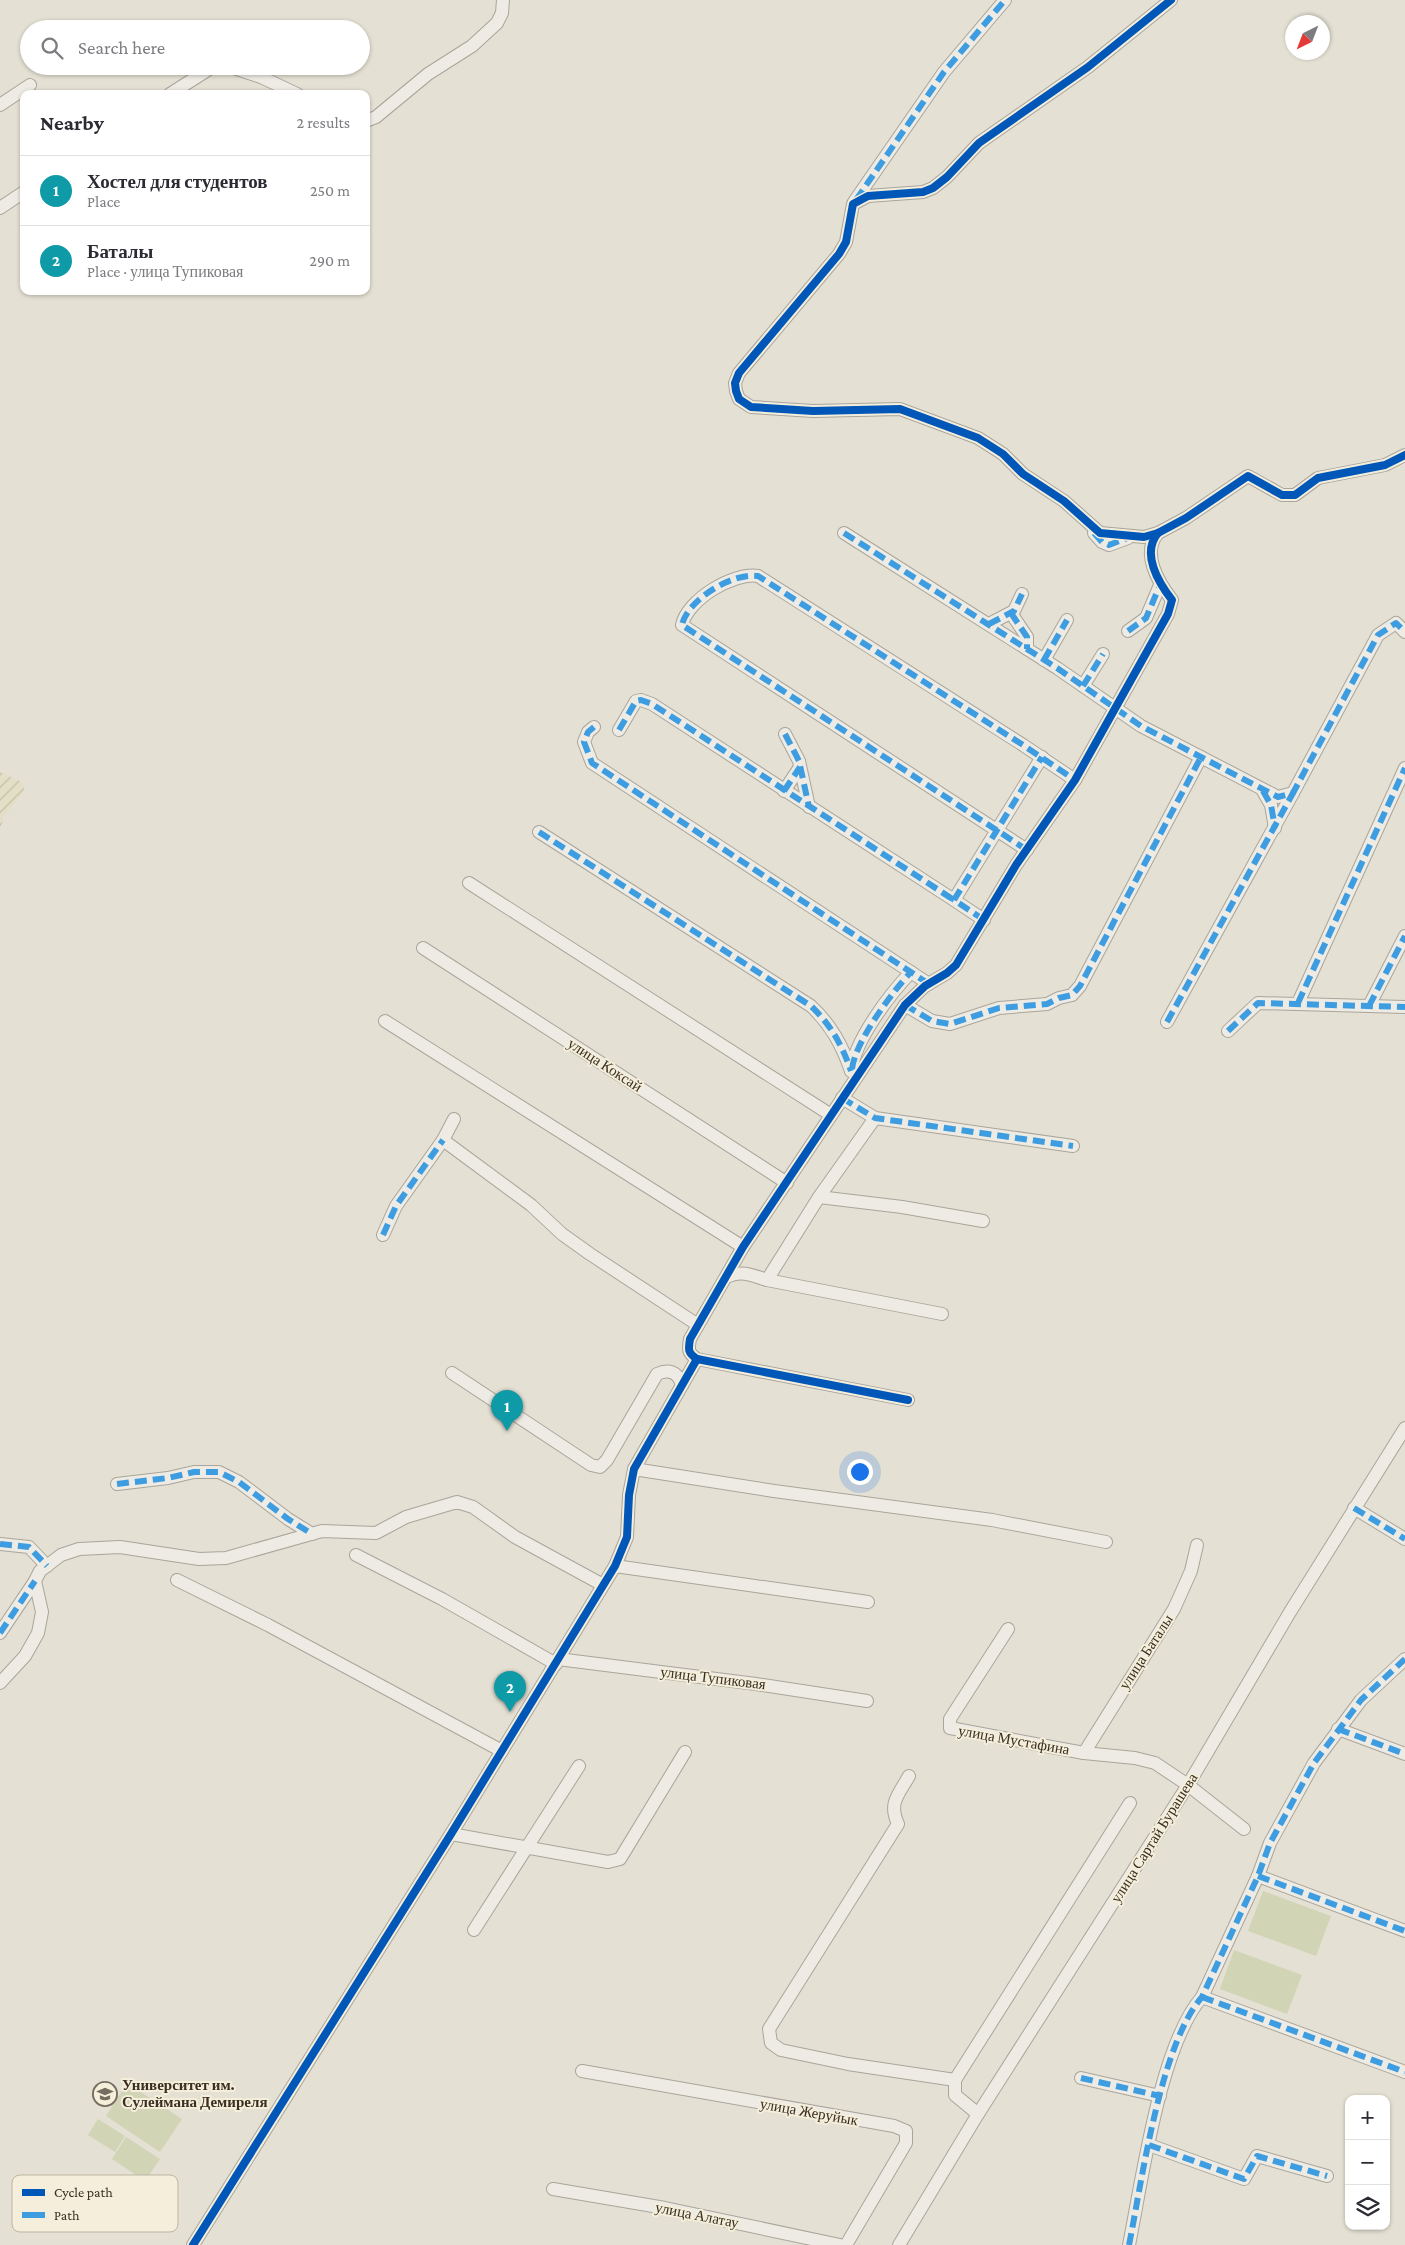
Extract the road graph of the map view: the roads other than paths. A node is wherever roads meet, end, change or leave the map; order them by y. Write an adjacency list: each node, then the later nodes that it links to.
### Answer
1 (503, 0): 12 (street)
2 (1005, 0): 14 (street)
3 (1171, 0): 14 (street)
4 (200, 75): 8 (street)
5 (255, 75): 9 (street)
6 (30, 85): 7 (street)
7 (22, 90)
8 (176, 90)
9 (289, 90)
10 (20, 92): 11 (street)
11 (0, 105)
12 (370, 119)
13 (20, 195): 15 (street)
14 (853, 204): 17 (street)
15 (0, 208)
16 (1405, 456): 17 (street)
17 (1158, 532): 19 (street)
18 (844, 533): 23 (street)
19 (1160, 585): 24 (street); 30 (street)
20 (1022, 594): 21 (street)
21 (1011, 614): 23 (street); 26 (street)
22 (1067, 620): 28 (street)
23 (989, 624): 26 (street)
24 (1128, 631)
25 (1405, 632): 41 (street)
26 (1027, 649): 28 (street)
27 (1103, 654): 29 (street)
28 (1044, 660): 29 (street)
29 (1083, 686): 30 (street)
30 (1115, 709): 35 (street); 38 (street)
31 (594, 728): 52 (street)
32 (619, 730): 40 (street)
33 (785, 734): 36 (street)
34 (1042, 757): 38 (street); 44 (street); 44 (street)
35 (1201, 757): 39 (street); 55 (street)
36 (800, 767): 40 (street); 42 (street)
37 (1405, 768): 54 (street)
38 (1075, 780): 46 (street)
39 (1262, 790): 41 (street); 43 (street)
40 (784, 791): 42 (street)
41 (1292, 793): 43 (street)
42 (809, 807): 48 (street)
43 (1275, 828): 59 (street)
44 (998, 831): 46 (street); 48 (street)
45 (539, 832): 61 (street)
46 (1027, 850): 49 (street)
47 (469, 883): 63 (street)
48 (954, 900): 49 (street)
49 (984, 920): 53 (street)
50 (1405, 936): 56 (street)
51 (423, 948): 68 (street, улица Коксай)
52 (911, 972): 53 (street); 61 (street)
53 (929, 984): 55 (street)
54 (1298, 1003): 56 (street); 60 (street)
55 (905, 1006): 61 (street)
56 (1369, 1006): 57 (street)
57 (1405, 1007)
58 (385, 1020): 72 (street)
59 (1167, 1022)
60 (1228, 1031)
61 (853, 1076): 62 (street)
62 (842, 1098): 63 (street); 64 (street)
63 (831, 1114): 68 (street)
64 (876, 1118): 67 (street); 69 (street)
65 (454, 1119): 66 (street)
66 (443, 1140): 71 (street); 76 (street)
67 (1073, 1146)
68 (787, 1183): 72 (street)
69 (819, 1197): 70 (street); 74 (street)
70 (983, 1221)
71 (383, 1234)
72 (743, 1247): 73 (street)
73 (729, 1276): 74 (street); 76 (street)
74 (767, 1280): 75 (street)
75 (942, 1314)
76 (698, 1326): 77 (street)
77 (697, 1359): 79 (street); 80 (street)
78 (452, 1373): 79 (street)
79 (682, 1385): 82 (street)
80 (908, 1400)
81 (1405, 1428): 84 (street, улица Сартай Бурашева)
82 (634, 1469): 87 (street); 92 (street)
83 (117, 1484): 85 (street)
84 (1354, 1508): 86 (street); 110 (street, улица Сартай Бурашева)
85 (312, 1534): 91 (street); 95 (street)
86 (1405, 1540)
87 (1106, 1542)
88 (0, 1544): 91 (street)
89 (1197, 1545): 106 (street, улица Баталы)
90 (356, 1555): 100 (street)
91 (47, 1566): 94 (street)
92 (615, 1566): 95 (street); 96 (street)
93 (177, 1580): 104 (street)
94 (35, 1581): 98 (street); 101 (street)
95 (603, 1586): 100 (street)
96 (868, 1602)
97 (1008, 1629): 106 (street, улица Мустафина)
98 (0, 1633)
99 (1405, 1659): 103 (street)
100 (557, 1662): 102 (street, улица Тупиковая); 104 (street)
101 (0, 1683)
102 (867, 1701)
103 (1338, 1729): 107 (street); 115 (street)
104 (502, 1751): 113 (street)
105 (685, 1752): 114 (street)
106 (1084, 1753): 110 (street, улица Мустафина)
107 (1405, 1754)
108 (579, 1766): 114 (street)
109 (909, 1776): 122 (street)
110 (1188, 1785): 112 (street, улица Мустафина); 124 (street, улица Сартай Бурашева)
111 (1130, 1803): 122 (street)
112 (1244, 1829)
113 (451, 1834): 114 (street); 128 (street)
114 (527, 1848): 116 (street)
115 (1258, 1876): 117 (street); 118 (street)
116 (474, 1930)
117 (1405, 1931)
118 (1202, 1997): 119 (street); 123 (street)
119 (1404, 2068)
120 (582, 2071): 130 (street, улица Жеруйык)
121 (1081, 2078): 123 (street)
122 (955, 2080): 124 (street)
123 (1160, 2096): 125 (street)
124 (978, 2114): 131 (street, улица Сартай Бурашева)
125 (1149, 2146): 126 (street); 132 (street)
126 (1327, 2176)
127 (553, 2189): 129 (street, улица Алатау)
128 (193, 2245)
129 (840, 2245)
130 (846, 2245)
131 (899, 2245)
132 (1129, 2245)

